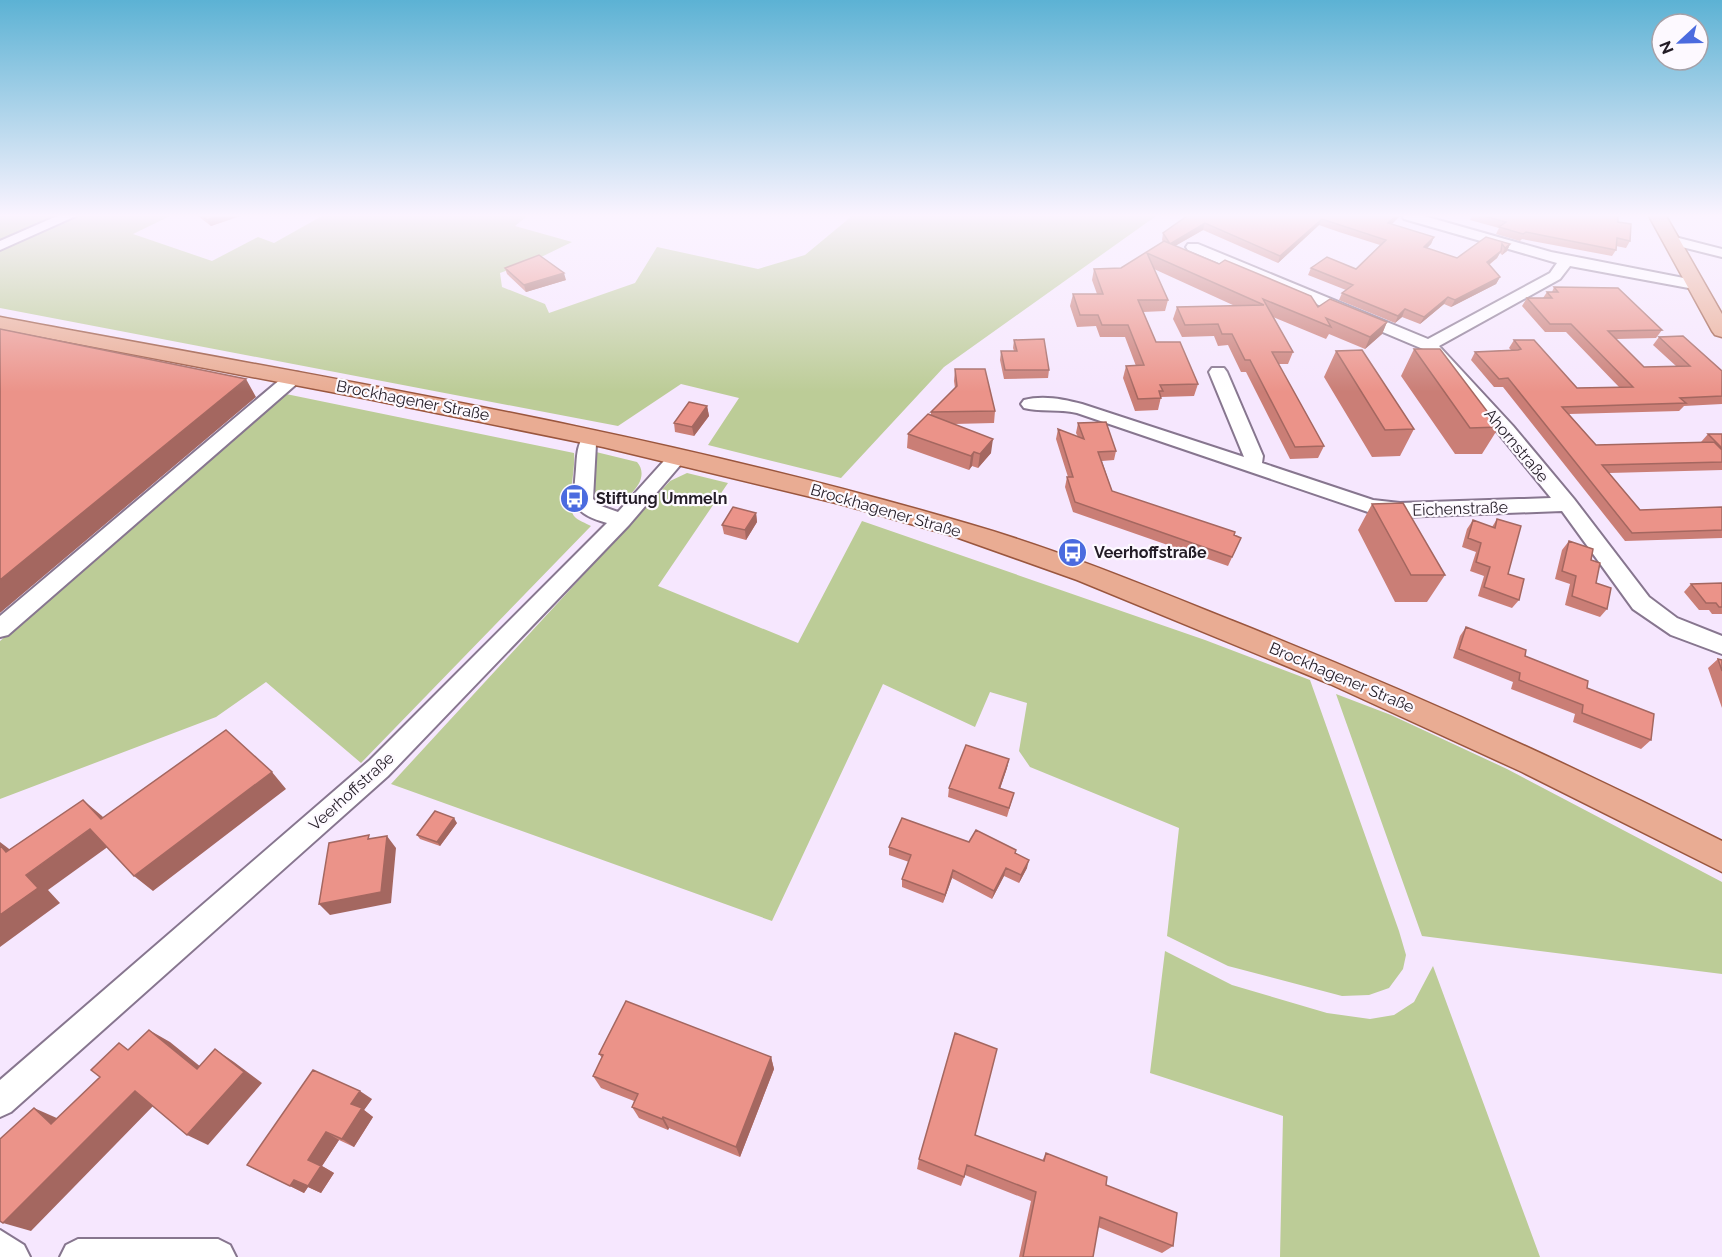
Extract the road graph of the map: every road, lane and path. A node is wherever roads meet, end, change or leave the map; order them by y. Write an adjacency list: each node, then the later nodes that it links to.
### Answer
1 (1259, 275): 8 (street)
2 (1556, 275): 8 (street)
3 (1631, 275): 5 (street)
4 (1689, 275): 5 (main road)
5 (1694, 284): 7 (main road)
6 (0, 322): 10 (main road, Brockhagener Straße)
7 (1722, 331)
8 (1429, 345): 15 (street, Ahornstraße)
9 (1218, 372): 14 (street)
10 (294, 377): 12 (main road, Brockhagener Straße); 17 (street)
11 (1030, 404): 14 (street, Eichenstraße)
12 (592, 437): 13 (main road, Brockhagener Straße); 16 (street)
13 (679, 456): 16 (street, Veerhoffstraße); 19 (main road, Brockhagener Straße)
14 (1252, 467): 15 (street, Eichenstraße)
15 (1567, 504): 18 (street, Ahornstraße)
16 (622, 520): 20 (street, Veerhoffstraße)
17 (0, 629)
18 (1722, 645)
19 (1722, 856)
20 (0, 1101)
21 (0, 1248): 22 (street)
22 (12, 1257)
23 (78, 1257): 24 (street)
24 (218, 1257)

